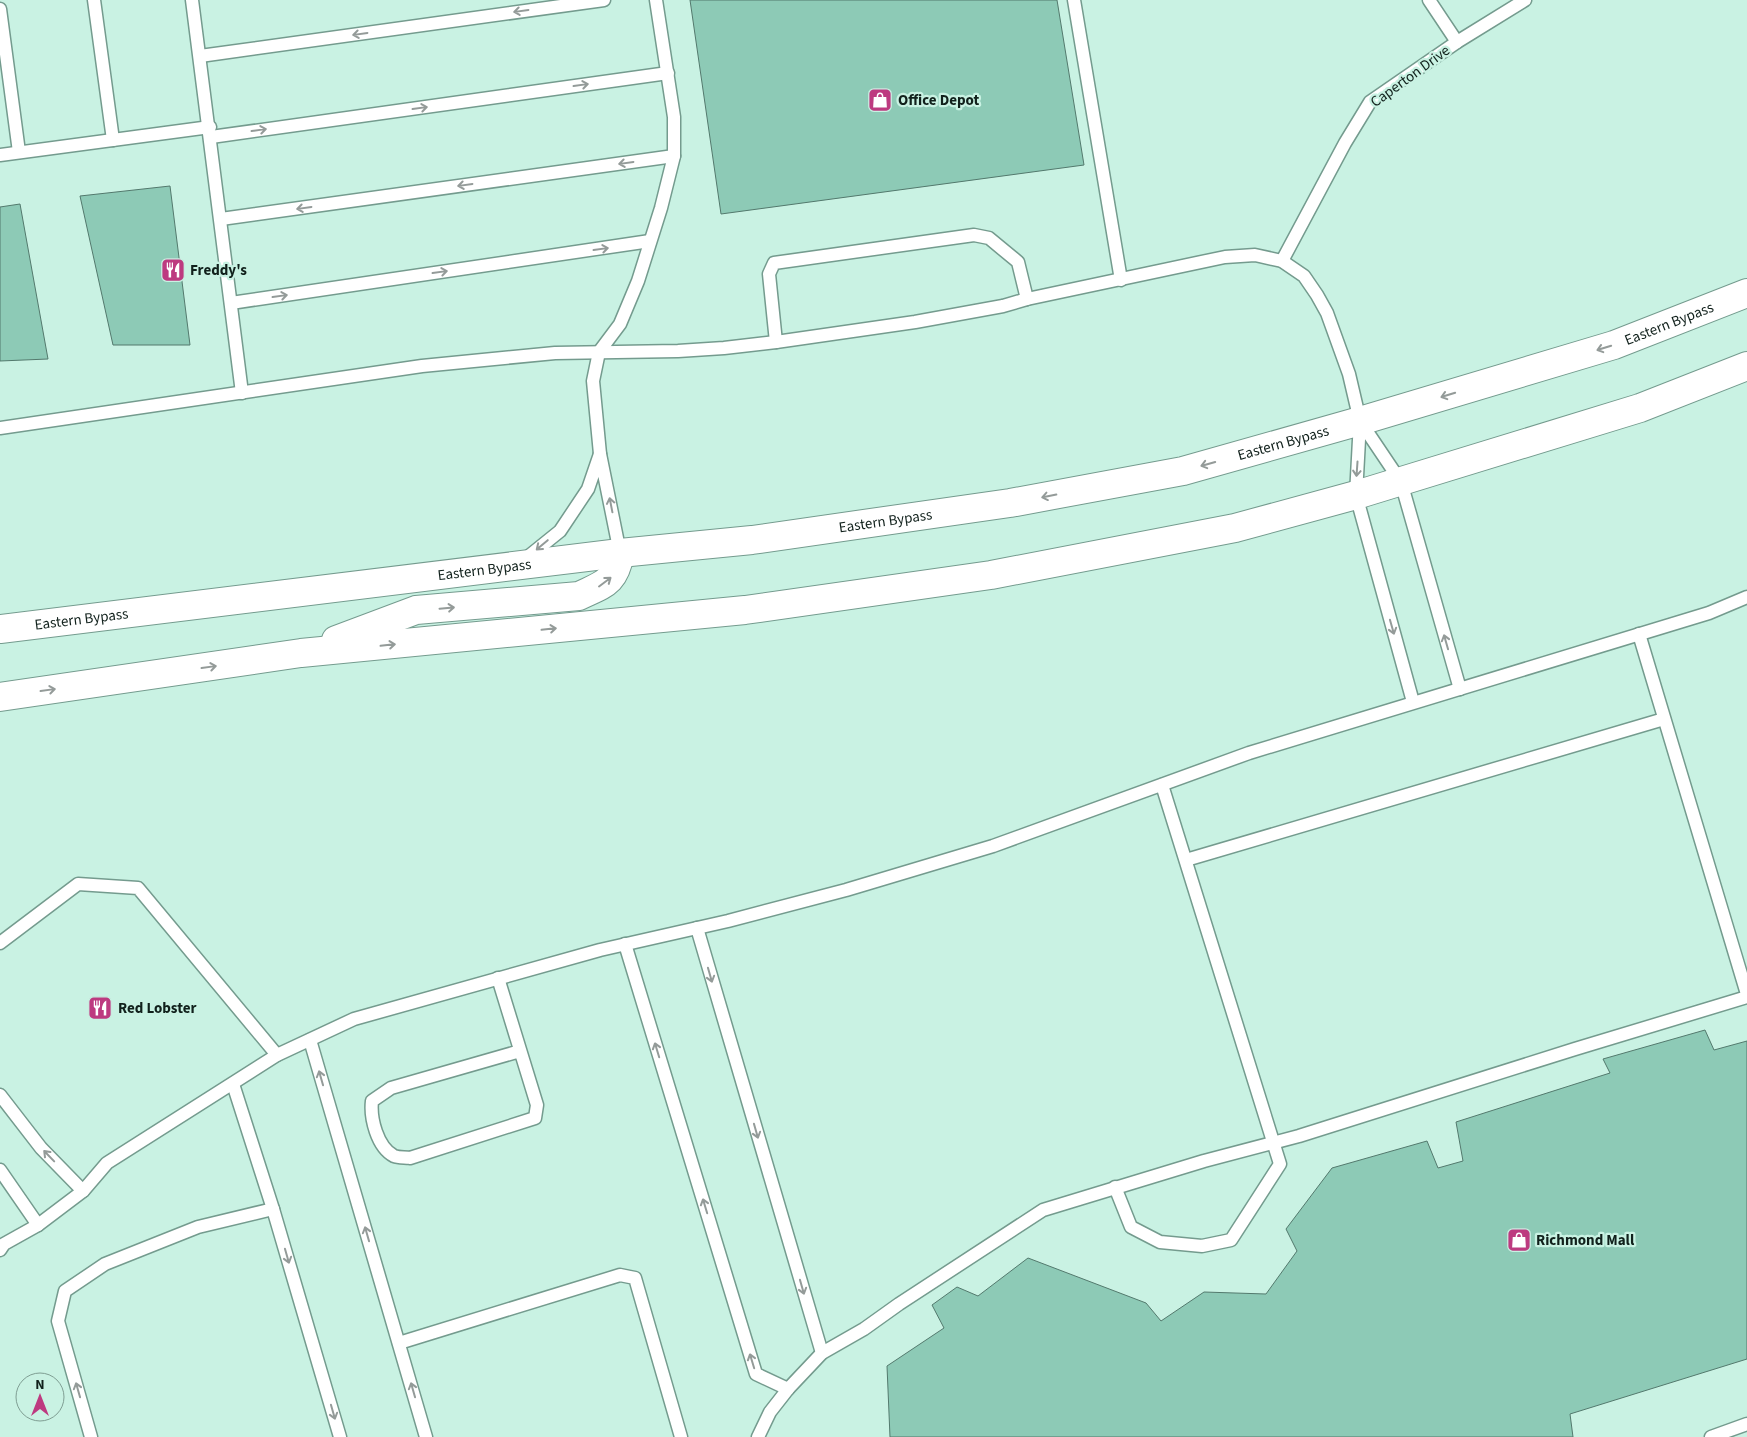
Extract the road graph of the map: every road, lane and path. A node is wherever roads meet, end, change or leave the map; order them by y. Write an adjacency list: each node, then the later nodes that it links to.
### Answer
1 (94, 0): 13 (lane)
2 (192, 0): 10 (lane)
3 (604, 0): 10 (lane, one-way to 10)
4 (656, 0): 11 (lane)
5 (1074, 0): 20 (lane)
6 (1429, 0): 9 (lane)
7 (1525, 0): 9 (lane, Caperton Drive)
8 (0, 9): 14 (lane)
9 (1457, 42): 19 (lane, Caperton Drive)
10 (200, 56): 12 (lane)
11 (668, 73): 12 (lane, one-way to 11); 16 (lane)
12 (210, 132): 13 (lane); 17 (lane)
13 (114, 140): 14 (lane)
14 (19, 152): 15 (lane)
15 (0, 155)
16 (674, 156): 17 (lane, one-way to 17); 18 (lane)
17 (221, 219): 23 (lane)
18 (650, 242): 23 (lane, one-way to 18); 25 (lane)
19 (1282, 261): 20 (lane); 28 (lane)
20 (1121, 280): 22 (lane)
21 (1747, 293): 28 (main road, Eastern Bypass, one-way to 28)
22 (1027, 299): 24 (lane); 24 (lane)
23 (231, 303): 27 (lane)
24 (776, 342): 25 (lane)
25 (599, 352): 27 (lane); 30 (lane)
26 (1747, 366): 31 (main road)
27 (242, 392): 29 (lane)
28 (1360, 421): 31 (lane); 32 (lane, one-way to 32); 33 (main road, Eastern Bypass, one-way to 33)
29 (0, 428)
30 (600, 454): 33 (lane, one-way to 30); 34 (lane, one-way to 34)
31 (1401, 482): 32 (main road); 39 (lane, one-way to 31)
32 (1356, 495): 38 (main road, one-way to 32); 41 (lane, one-way to 41)
33 (620, 553): 34 (main road, Eastern Bypass); 38 (main road, one-way to 33)
34 (519, 565): 36 (main road, Eastern Bypass)
35 (1747, 597): 37 (lane)
36 (0, 629)
37 (1639, 634): 39 (lane); 42 (lane)
38 (302, 653): 40 (main road, one-way to 38)
39 (1460, 689): 41 (lane)
40 (0, 697)
41 (1413, 702): 43 (lane)
42 (1664, 719): 44 (lane); 49 (lane)
43 (1162, 785): 44 (lane); 45 (lane)
44 (1186, 860): 55 (lane)
45 (696, 928): 47 (lane); 63 (lane, one-way to 63)
46 (0, 943): 52 (lane)
47 (625, 944): 48 (lane); 64 (lane, one-way to 47)
48 (498, 978): 50 (lane); 51 (lane)
49 (1747, 995): 55 (lane)
50 (310, 1040): 52 (lane); 62 (lane, one-way to 50)
51 (520, 1051): 51 (lane)
52 (277, 1056): 53 (lane)
53 (233, 1084): 58 (lane); 59 (lane)
54 (0, 1095): 58 (lane, one-way to 54)
55 (1273, 1143): 57 (lane); 57 (lane)
56 (0, 1170): 60 (lane)
57 (1115, 1187): 63 (lane)
58 (83, 1191): 60 (lane)
59 (273, 1209): 66 (lane, one-way to 59); 67 (lane, one-way to 67)
60 (38, 1225): 61 (lane)
61 (0, 1250)
62 (399, 1343): 68 (lane, one-way to 62); 69 (lane)
63 (822, 1353): 64 (lane)
64 (788, 1389): 70 (lane)
65 (1747, 1424): 71 (lane)
66 (91, 1437)
67 (340, 1437)
68 (426, 1437)
69 (680, 1437)
70 (758, 1437)
71 (1711, 1437)

